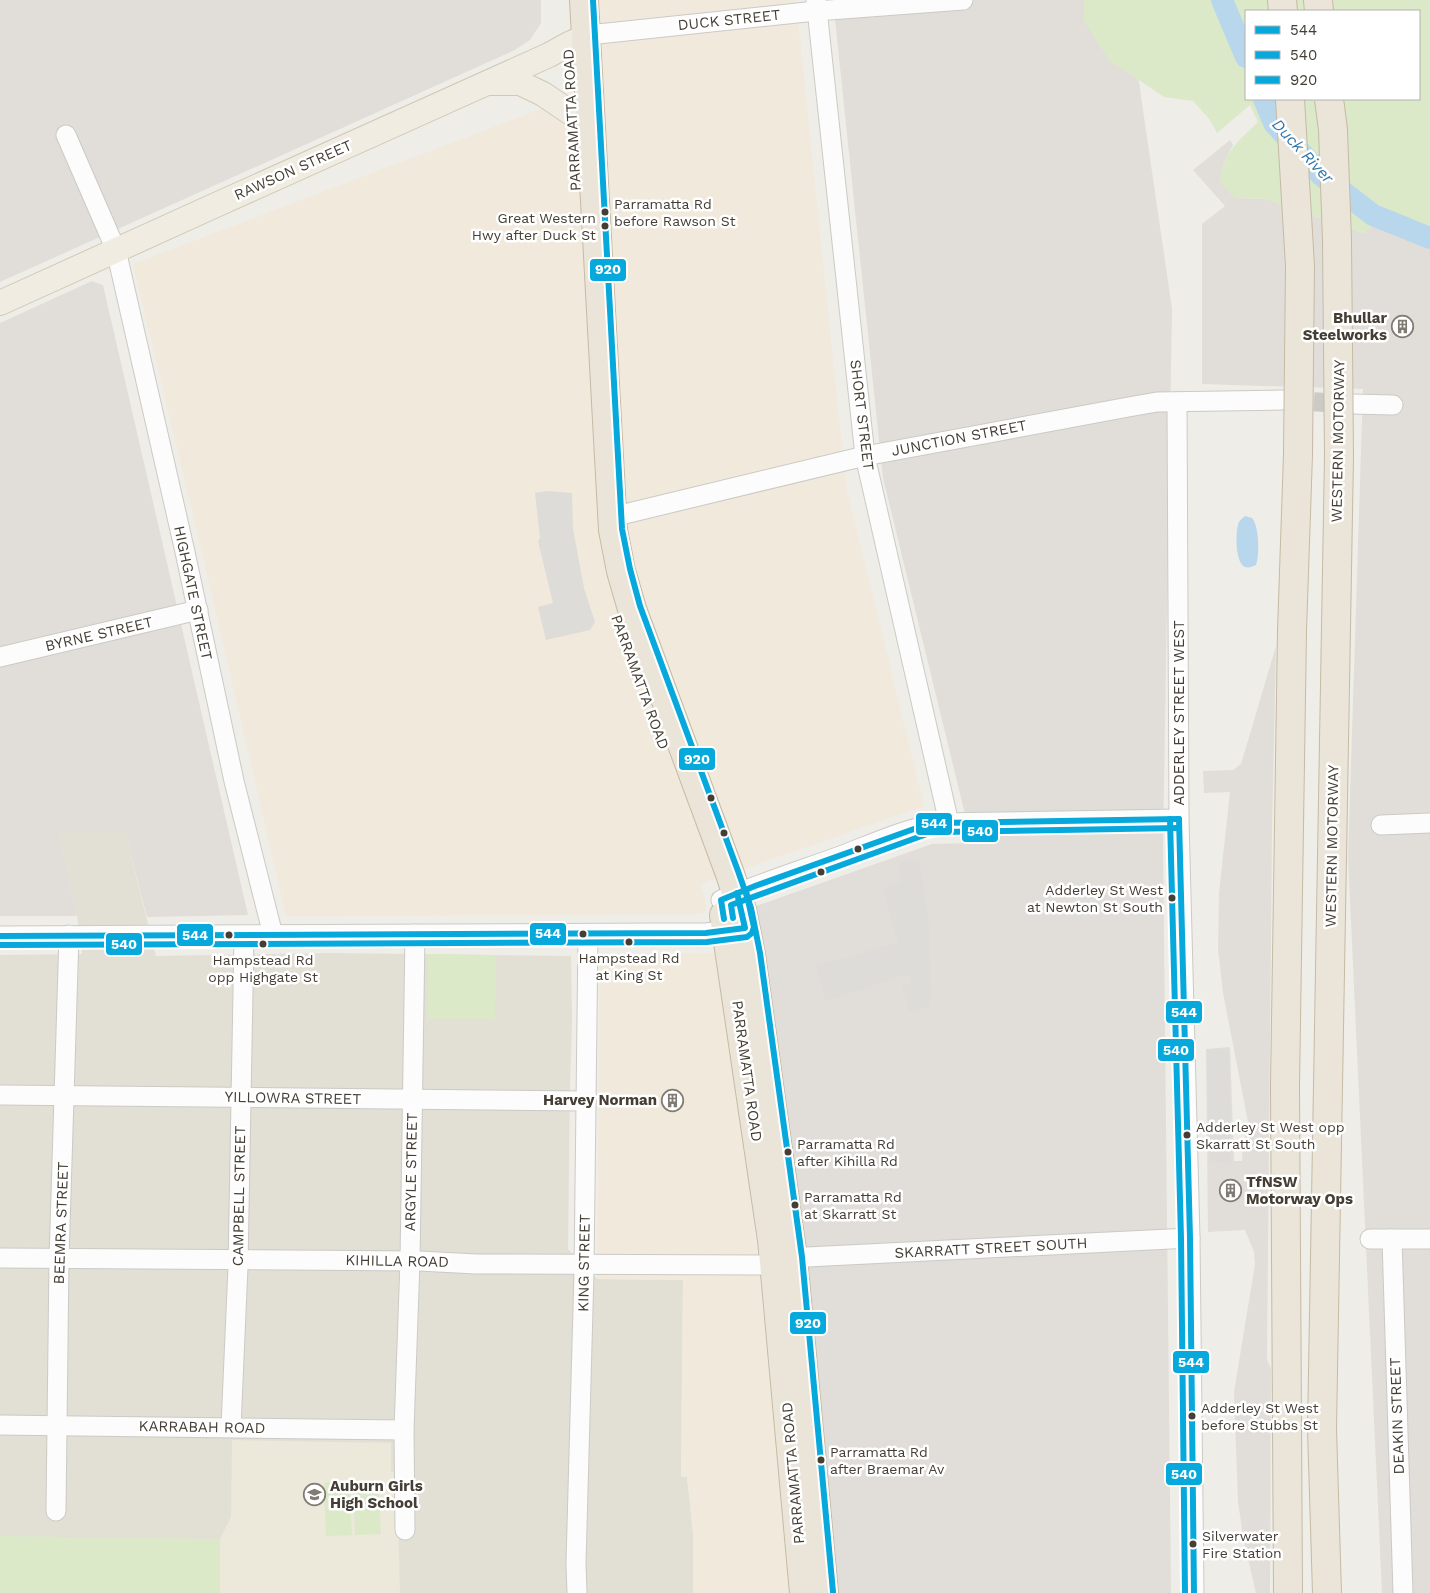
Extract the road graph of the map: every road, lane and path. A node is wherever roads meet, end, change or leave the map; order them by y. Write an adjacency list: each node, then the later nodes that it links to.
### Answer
1 (566, 0): 5 (highway, PARRAMATTA ROAD)
2 (584, 0): 5 (highway, PARRAMATTA ROAD)
3 (963, 0): 4 (street, DUCK STREET)
4 (816, 5): 5 (street, DUCK STREET); 17 (street, SHORT STREET)
5 (577, 40): 6 (main road, RAWSON STREET); 9 (highway, PARRAMATTA ROAD); 18 (highway, PARRAMATTA ROAD)
6 (488, 83): 9 (main road); 11 (main road, RAWSON STREET)
7 (1290, 100): 58 (highway, bridge)
8 (1329, 100): 59 (highway, WESTERN MOTORWAY, bridge)
9 (572, 113): 25 (highway, PARRAMATTA ROAD)
10 (66, 135): 11 (street, HIGHGATE STREET)
11 (116, 250): 12 (main road, RAWSON STREET); 19 (street, HIGHGATE STREET)
12 (0, 303)
13 (1282, 400): 14 (street, JUNCTION STREET)
14 (1177, 402): 17 (street, JUNCTION STREET); 21 (street, ADDERLEY STREET WEST)
15 (1352, 404): 16 (street)
16 (1393, 405)
17 (866, 456): 18 (street, JUNCTION STREET); 22 (street, SHORT STREET)
18 (612, 517): 25 (highway, PARRAMATTA ROAD)
19 (198, 610): 20 (street, BYRNE STREET); 30 (street, HIGHGATE STREET)
20 (0, 657)
21 (1179, 819): 22 (street); 38 (street, ADDERLEY STREET WEST)
22 (949, 823): 25 (street)
23 (1430, 823): 24 (street)
24 (1381, 825)
25 (729, 897): 26 (highway, PARRAMATTA ROAD)
26 (736, 929): 28 (street); 46 (highway, PARRAMATTA ROAD)
27 (415, 934): 28 (street); 30 (street); 36 (street, ARGYLE STREET)
28 (588, 934): 37 (street, KING STREET)
29 (244, 935): 30 (street); 32 (street); 35 (street, CAMPBELL STREET)
30 (272, 935)
31 (0, 936): 32 (street)
32 (69, 936): 34 (street, BEEMRA STREET)
33 (0, 1095): 34 (street, YILLOWRA STREET)
34 (64, 1095): 35 (street, YILLOWRA STREET); 43 (street, BEEMRA STREET)
35 (240, 1097): 36 (street, YILLOWRA STREET); 44 (street, CAMPBELL STREET)
36 (412, 1099): 37 (street, YILLOWRA STREET); 45 (street, ARGYLE STREET)
37 (586, 1101): 47 (street, KING STREET)
38 (1190, 1238): 46 (street, SKARRATT STREET SOUTH); 57 (street, ADDERLEY STREET WEST)
39 (1370, 1239): 40 (street)
40 (1392, 1239): 41 (street); 60 (street, DEAKIN STREET)
41 (1430, 1239)
42 (0, 1258): 43 (street, KIHILLA ROAD)
43 (60, 1258): 44 (street, KIHILLA ROAD); 49 (street, BEEMRA STREET)
44 (238, 1259): 45 (street, KIHILLA ROAD); 50 (street, CAMPBELL STREET)
45 (410, 1261): 47 (street, KIHILLA ROAD); 51 (street, ARGYLE STREET)
46 (783, 1262): 47 (street, KIHILLA ROAD); 55 (highway, PARRAMATTA ROAD); 56 (highway, PARRAMATTA ROAD)
47 (584, 1264): 54 (street, KING STREET)
48 (0, 1425): 49 (street, KARRABAH ROAD)
49 (57, 1425): 50 (street, KARRABAH ROAD); 52 (street, BEEMRA STREET)
50 (231, 1427): 51 (street, KARRABAH ROAD)
51 (404, 1430): 53 (street, ARGYLE STREET)
52 (56, 1511)
53 (405, 1530)
54 (577, 1593)
55 (804, 1593)
56 (824, 1593)
57 (1194, 1593)
58 (1288, 1593)
59 (1327, 1593)
60 (1403, 1593)

